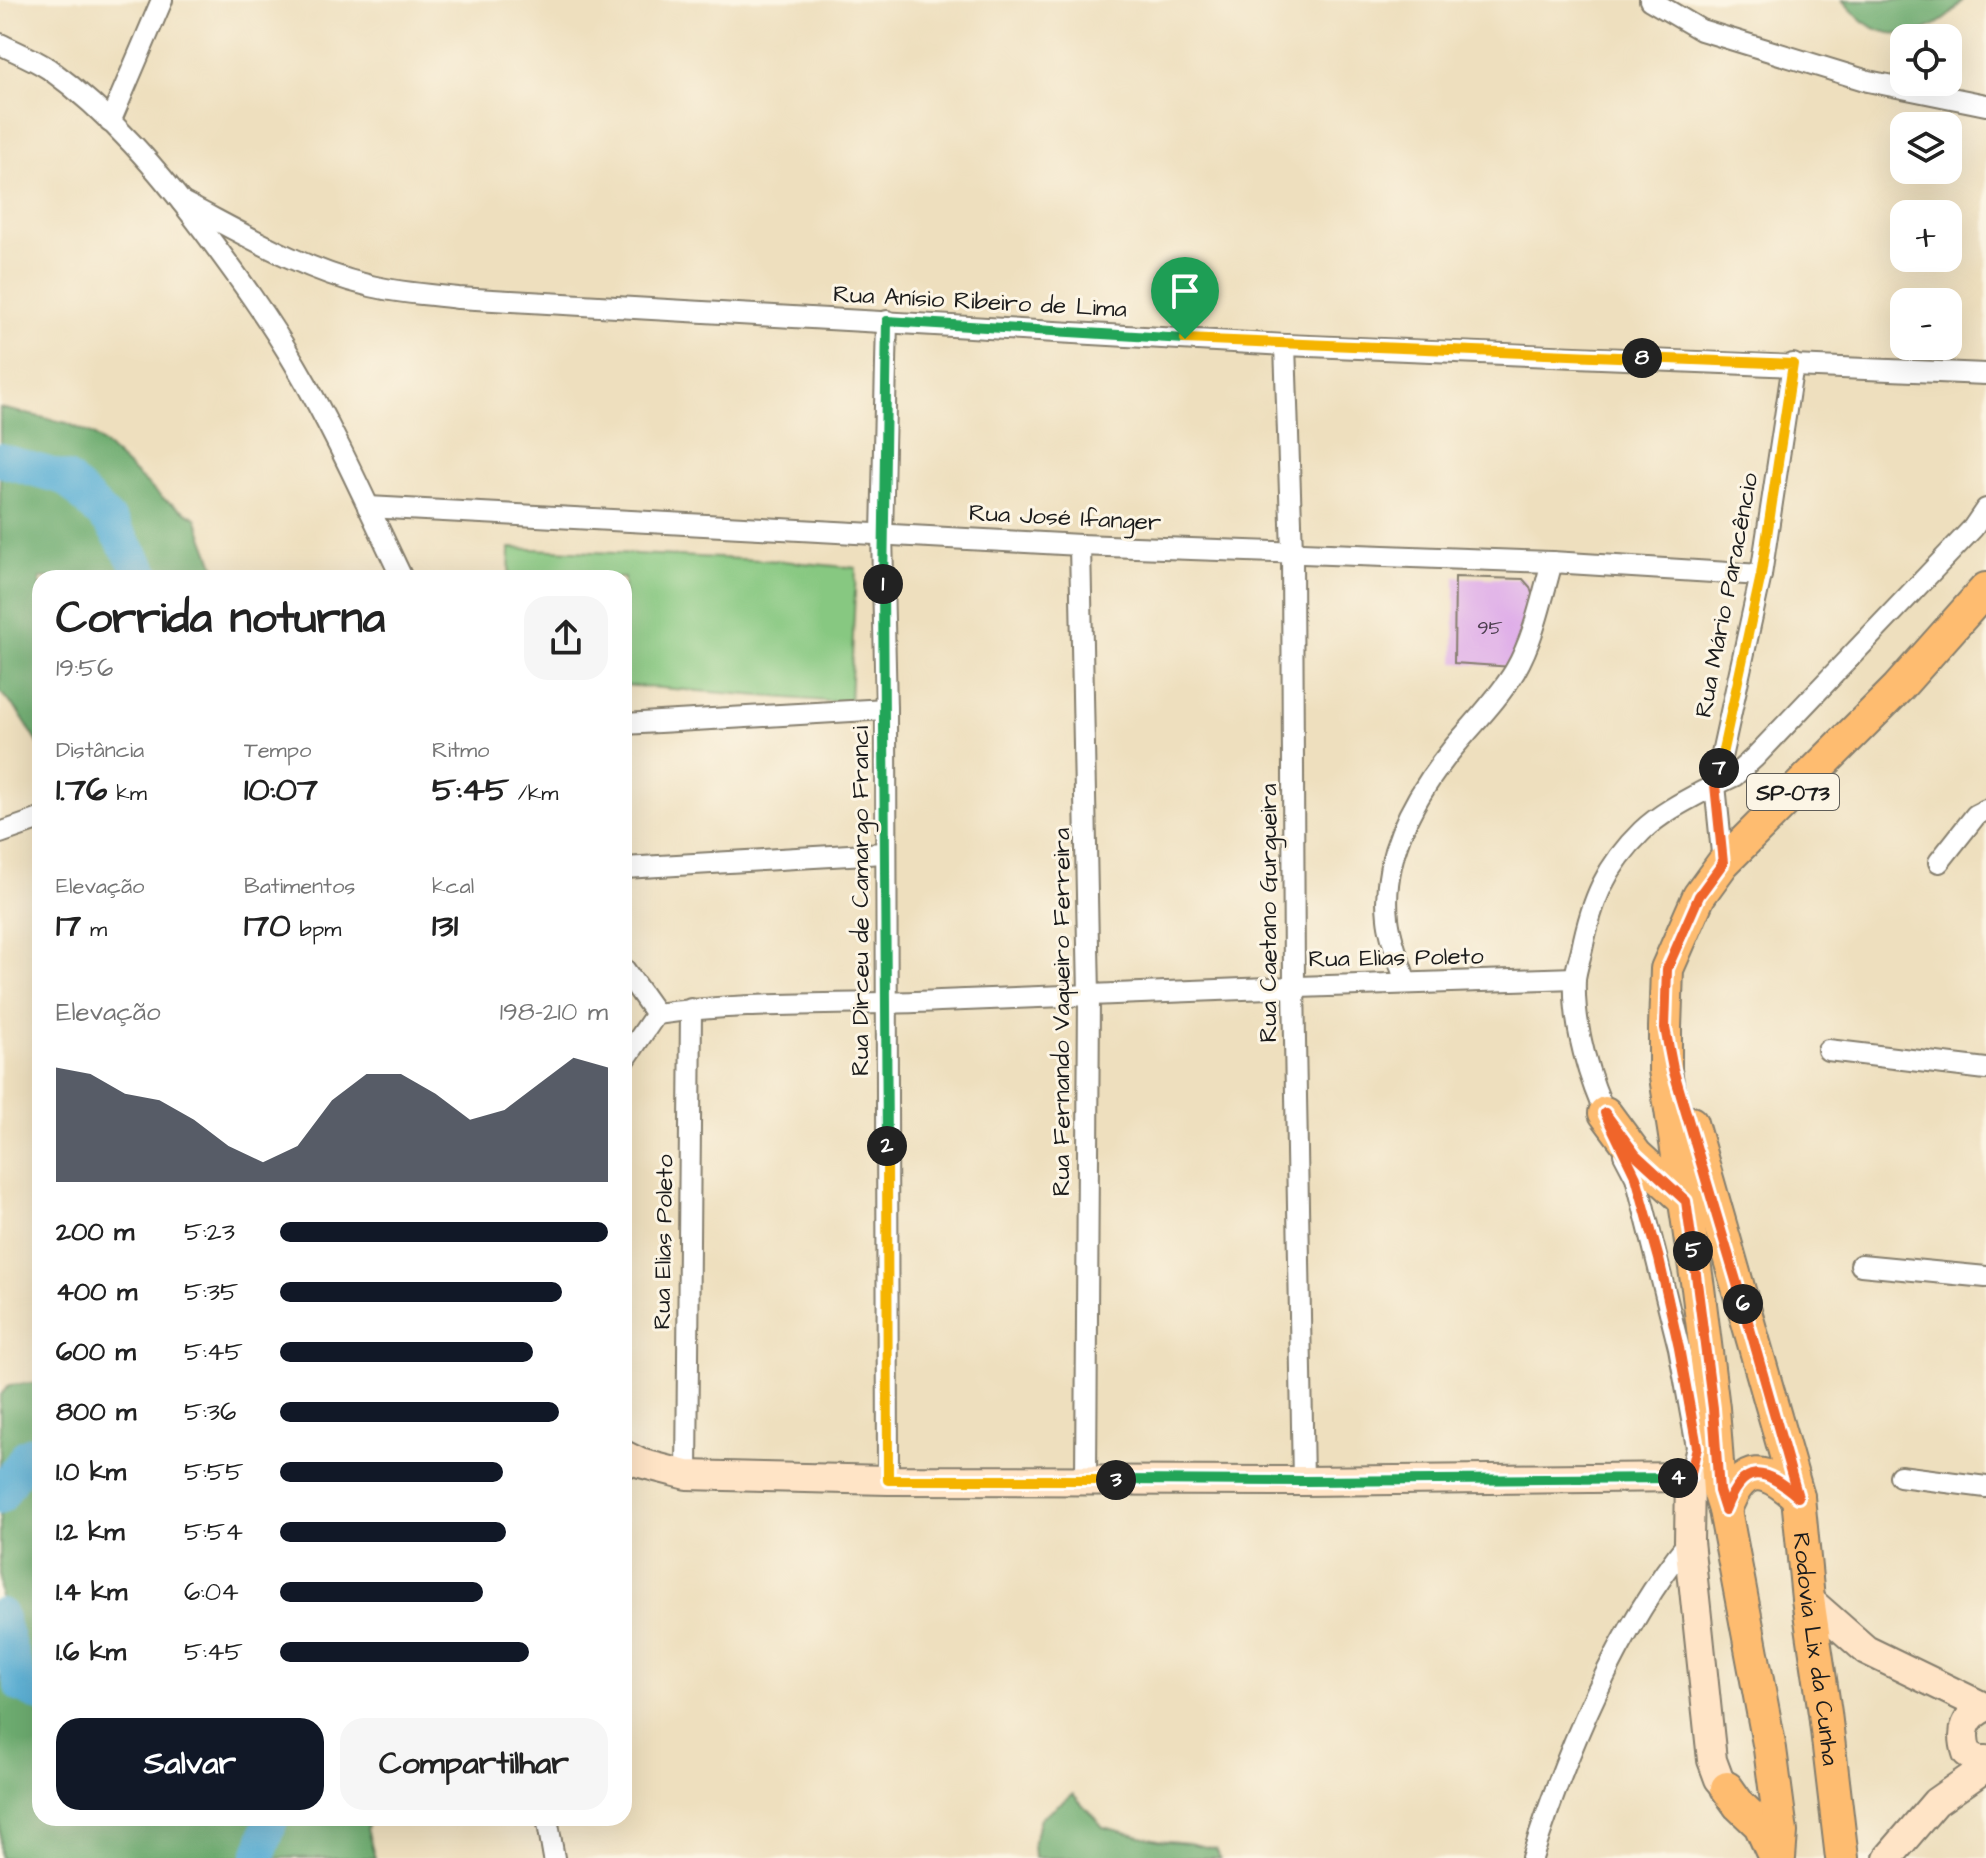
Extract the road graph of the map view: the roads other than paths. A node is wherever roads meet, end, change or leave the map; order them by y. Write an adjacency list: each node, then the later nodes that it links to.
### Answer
1 (162, 0): 5 (street)
2 (1650, 0): 4 (street)
3 (0, 44): 5 (street)
4 (1986, 105)
5 (110, 122): 6 (street)
6 (182, 202): 7 (street, Rua Anísio Ribeiro de Lima); 11 (street)
7 (887, 321): 8 (street, Rua Anísio Ribeiro de Lima); 13 (street, Rua Dirceu de Camargo Franci)
8 (1285, 345): 9 (street, Rua Anísio Ribeiro de Lima); 15 (street, Rua Caetano Gurgueira)
9 (1793, 364): 10 (street, Rua Anísio Ribeiro de Lima); 18 (street, Rua Mário Paracêncio)
10 (1986, 374)
11 (368, 507): 13 (street, Rua José Ifanger); 17 (street)
12 (1986, 509): 22 (street)
13 (882, 534): 14 (street, Rua José Ifanger); 20 (street, Rua Dirceu de Camargo Franci)
14 (1080, 545): 15 (street, Rua José Ifanger); 34 (street, Rua Fernando Vaqueiro Ferreira)
15 (1292, 552): 16 (street, Rua José Ifanger); 33 (street, Rua Caetano Gurgueira)
16 (1552, 562): 18 (street, Rua José Ifanger); 32 (street)
17 (398, 570)
18 (1761, 575): 22 (street, Rua Mário Paracêncio)
19 (1986, 589): 28 (main road, Rodovia Lix da Cunha / SP-073)
20 (886, 709): 21 (street); 26 (street, Rua Dirceu de Camargo Franci)
21 (632, 724)
22 (1715, 785): 28 (street, Rua Mário Paracêncio); 30 (street)
23 (1986, 810): 27 (street)
24 (32, 822): 25 (street)
25 (0, 833)
26 (884, 853): 29 (street); 35 (street, Rua Dirceu de Camargo Franci)
27 (1939, 862)
28 (1723, 863): 38 (main road, Rodovia Lix da Cunha / SP-073)
29 (632, 868)
30 (1575, 978): 32 (street, Rua Elias Poleto); 42 (street)
31 (632, 980): 37 (street)
32 (1406, 983): 33 (street, Rua Elias Poleto)
33 (1294, 985): 34 (street, Rua Elias Poleto); 52 (street, Rua Caetano Gurgueira)
34 (1089, 995): 35 (street, Rua Elias Poleto); 50 (street, Rua Fernando Vaqueiro Ferreira)
35 (886, 1004): 36 (street, Rua Elias Poleto); 51 (street, Rua Dirceu de Camargo Franci)
36 (691, 1009): 37 (street, Rua Elias Poleto); 47 (street, Rua Elias Poleto)
37 (656, 1014): 39 (street)
38 (1665, 1028): 43 (main road, Rodovia Lix da Cunha / SP-073); 54 (main road, Rodovia Lix da Cunha / SP-073)
39 (632, 1049)
40 (1828, 1050): 41 (street)
41 (1986, 1069)
42 (1605, 1113): 43 (main road); 49 (street)
43 (1686, 1201): 55 (main road, Rodovia Lix da Cunha / SP-073)
44 (1861, 1265): 45 (street)
45 (1986, 1277)
46 (632, 1459): 47 (street)
47 (687, 1475): 51 (street)
48 (1900, 1476): 53 (street)
49 (1690, 1477): 52 (street); 56 (street)
50 (1086, 1479): 51 (street); 52 (street)
51 (888, 1480)
52 (1303, 1481)
53 (1986, 1487)
54 (1798, 1497): 55 (main road); 57 (main road, Rodovia Lix da Cunha / SP-073)
55 (1725, 1510): 59 (main road, Rodovia Lix da Cunha / SP-073)
56 (1689, 1541): 62 (street); 65 (street)
57 (1808, 1599): 58 (street); 67 (main road, Rodovia Lix da Cunha / SP-073)
58 (1985, 1707): 60 (street)
59 (1770, 1749): 62 (main road); 66 (main road, Rodovia Lix da Cunha / SP-073)
60 (1986, 1760)
61 (1986, 1767): 68 (street)
62 (1727, 1788): 66 (main road)
63 (548, 1826): 64 (street)
64 (554, 1858)
65 (1532, 1858)
66 (1777, 1858)
67 (1842, 1858)
68 (1888, 1858)

